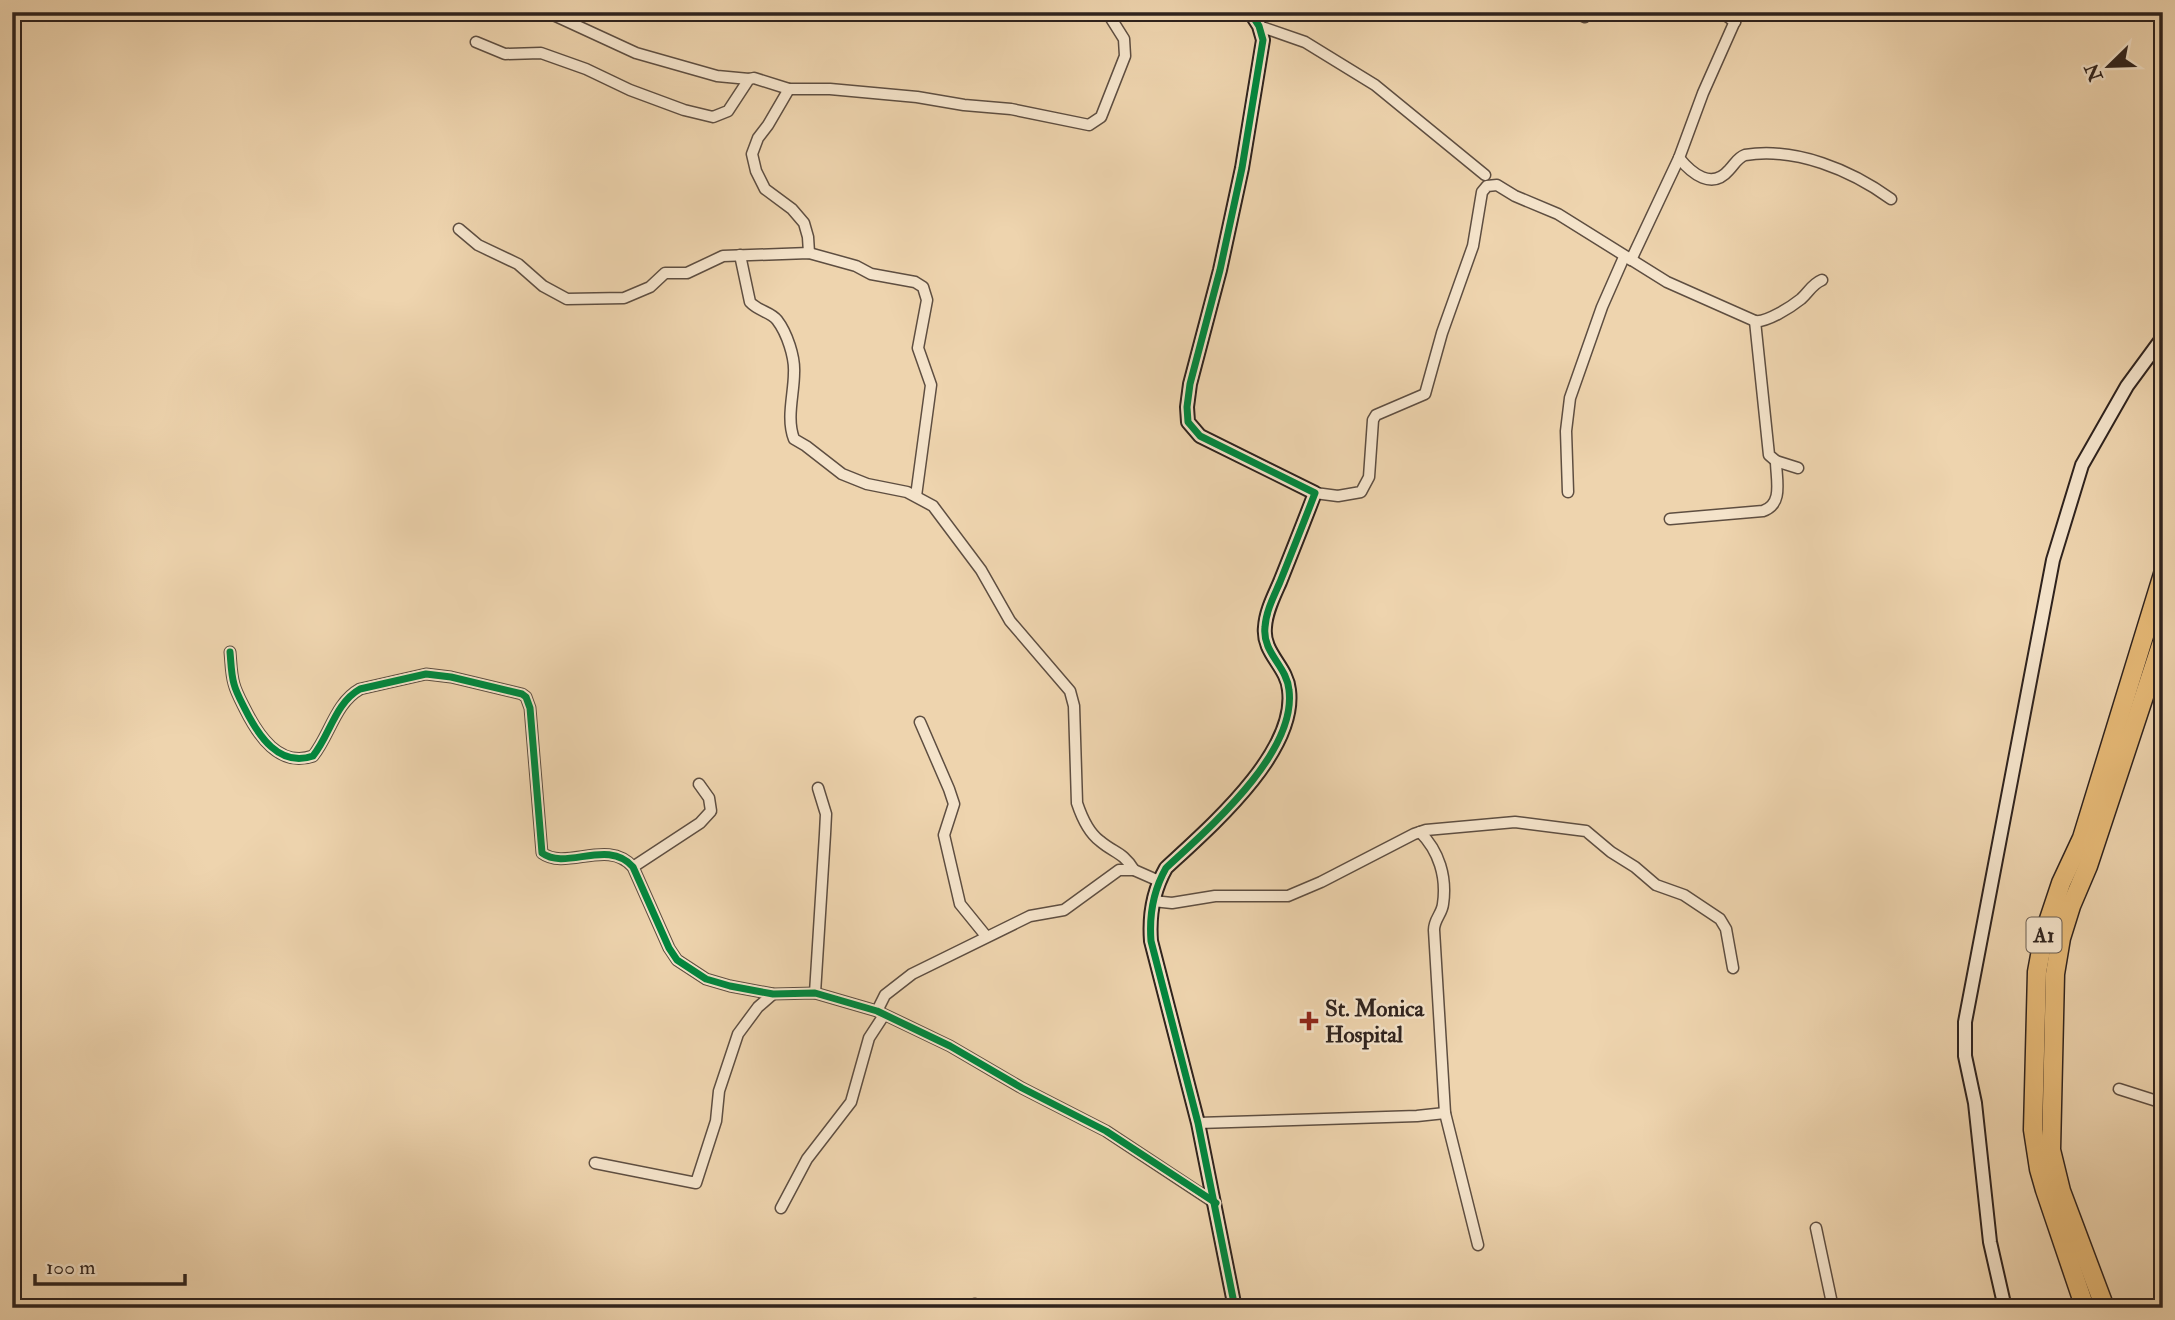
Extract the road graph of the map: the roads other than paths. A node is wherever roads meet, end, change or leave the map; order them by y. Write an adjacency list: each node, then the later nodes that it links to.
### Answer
1 (548, 12): 10 (street)
2 (1107, 12): 11 (street)
3 (1250, 12): 8 (street)
4 (1574, 12): 5 (street)
5 (1590, 12)
6 (1721, 12): 7 (street)
7 (1737, 17): 12 (street)
8 (1259, 26): 13 (street); 25 (street)
9 (476, 42): 10 (street)
10 (749, 79): 11 (street)
11 (789, 89): 16 (street)
12 (1679, 158): 14 (street); 18 (street)
13 (1485, 175)
14 (1891, 199)
15 (458, 229): 17 (street)
16 (809, 253): 17 (street); 26 (street)
17 (740, 255): 26 (street)
18 (1627, 258): 20 (street); 24 (street); 25 (street)
19 (1822, 280): 20 (street)
20 (1755, 321): 22 (street)
21 (2163, 337): 55 (street)
22 (1776, 461): 23 (street); 27 (street)
23 (1798, 468)
24 (1568, 492)
25 (1315, 493): 37 (street)
26 (916, 496): 36 (street)
27 (1670, 519)
28 (2163, 574): 56 (highway, A1)
29 (2163, 639): 57 (highway, A1)
30 (230, 652): 35 (street)
31 (920, 723): 39 (street)
32 (699, 784): 35 (street)
33 (818, 788): 41 (street)
34 (1420, 832): 38 (street); 40 (street); 46 (street)
35 (633, 867): 42 (street)
36 (1134, 870): 37 (street); 39 (street)
37 (1159, 881): 38 (street)
38 (1153, 901): 47 (street)
39 (986, 936): 43 (street)
40 (1733, 968)
41 (815, 993): 42 (street); 43 (street)
42 (773, 994): 48 (street)
43 (880, 1013): 49 (street); 50 (street)
44 (2119, 1089): 45 (street)
45 (2163, 1102)
46 (1445, 1113): 47 (street); 52 (street)
47 (1198, 1123): 49 (street)
48 (595, 1163)
49 (1216, 1203): 53 (street)
50 (781, 1209)
51 (1816, 1228): 54 (street)
52 (1478, 1245)
53 (1235, 1308)
54 (1833, 1308)
55 (2005, 1308)
56 (2085, 1308)
57 (2105, 1308)

